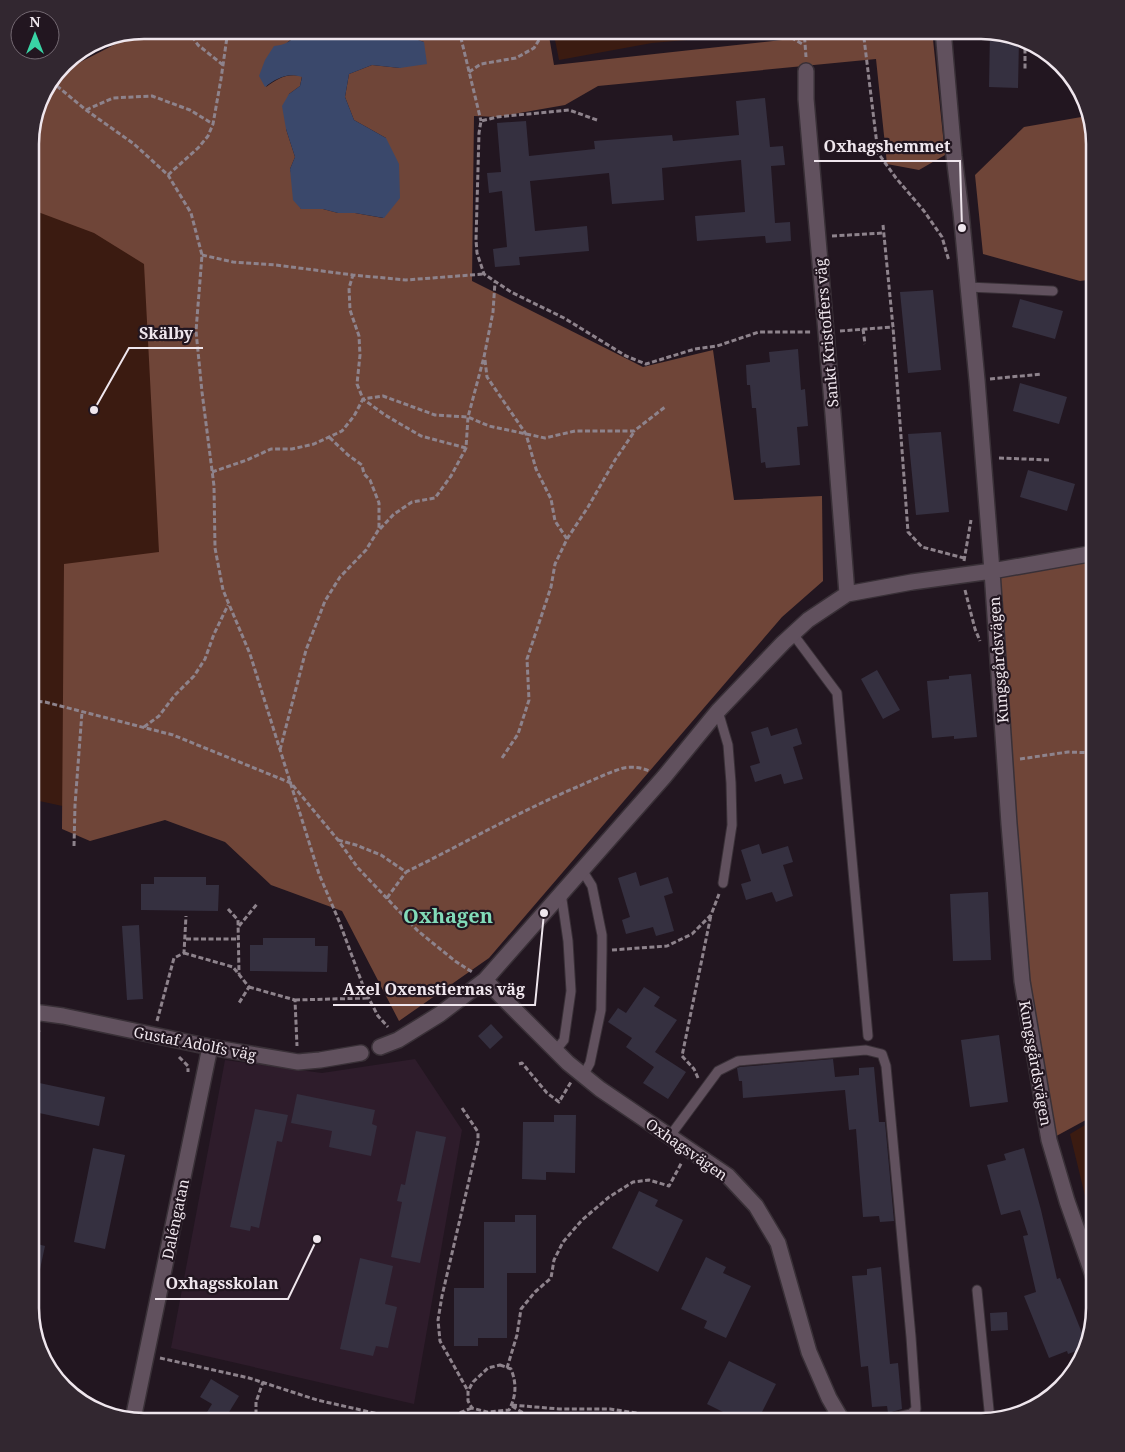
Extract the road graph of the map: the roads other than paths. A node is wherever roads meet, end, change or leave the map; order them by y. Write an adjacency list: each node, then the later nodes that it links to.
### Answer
1 (944, 39): 3 (street, Kungsgårdsvägen)
2 (806, 72): 7 (street, Sankt Kristoffers väg)
3 (968, 286): 4 (lane); 6 (street, Kungsgårdsvägen)
4 (1053, 291)
5 (1086, 555): 6 (street)
6 (992, 571): 7 (street); 20 (street, Kungsgårdsvägen)
7 (847, 594): 8 (street, Gustaf Adolfs väg)
8 (793, 634): 9 (street, Gustaf Adolfs väg); 15 (lane)
9 (718, 712): 10 (street, Gustaf Adolfs väg); 11 (lane)
10 (582, 870): 12 (street, Gustaf Adolfs väg); 18 (lane)
11 (723, 883)
12 (561, 893): 13 (street, Gustaf Adolfs väg); 17 (lane)
13 (485, 980): 16 (street, Gustaf Adolfs väg); 17 (street, Oxhagsvägen)
14 (39, 1013): 16 (street, Gustaf Adolfs väg)
15 (868, 1036)
16 (210, 1047): 22 (street, Daléngatan)
17 (556, 1050): 18 (street, Oxhagsvägen)
18 (577, 1079): 19 (street, Oxhagsvägen)
19 (670, 1136): 24 (street, Oxhagsvägen); 25 (lane)
20 (1086, 1255)
21 (977, 1290): 23 (lane)
22 (134, 1412)
23 (989, 1412)
24 (838, 1413)
25 (912, 1413)

